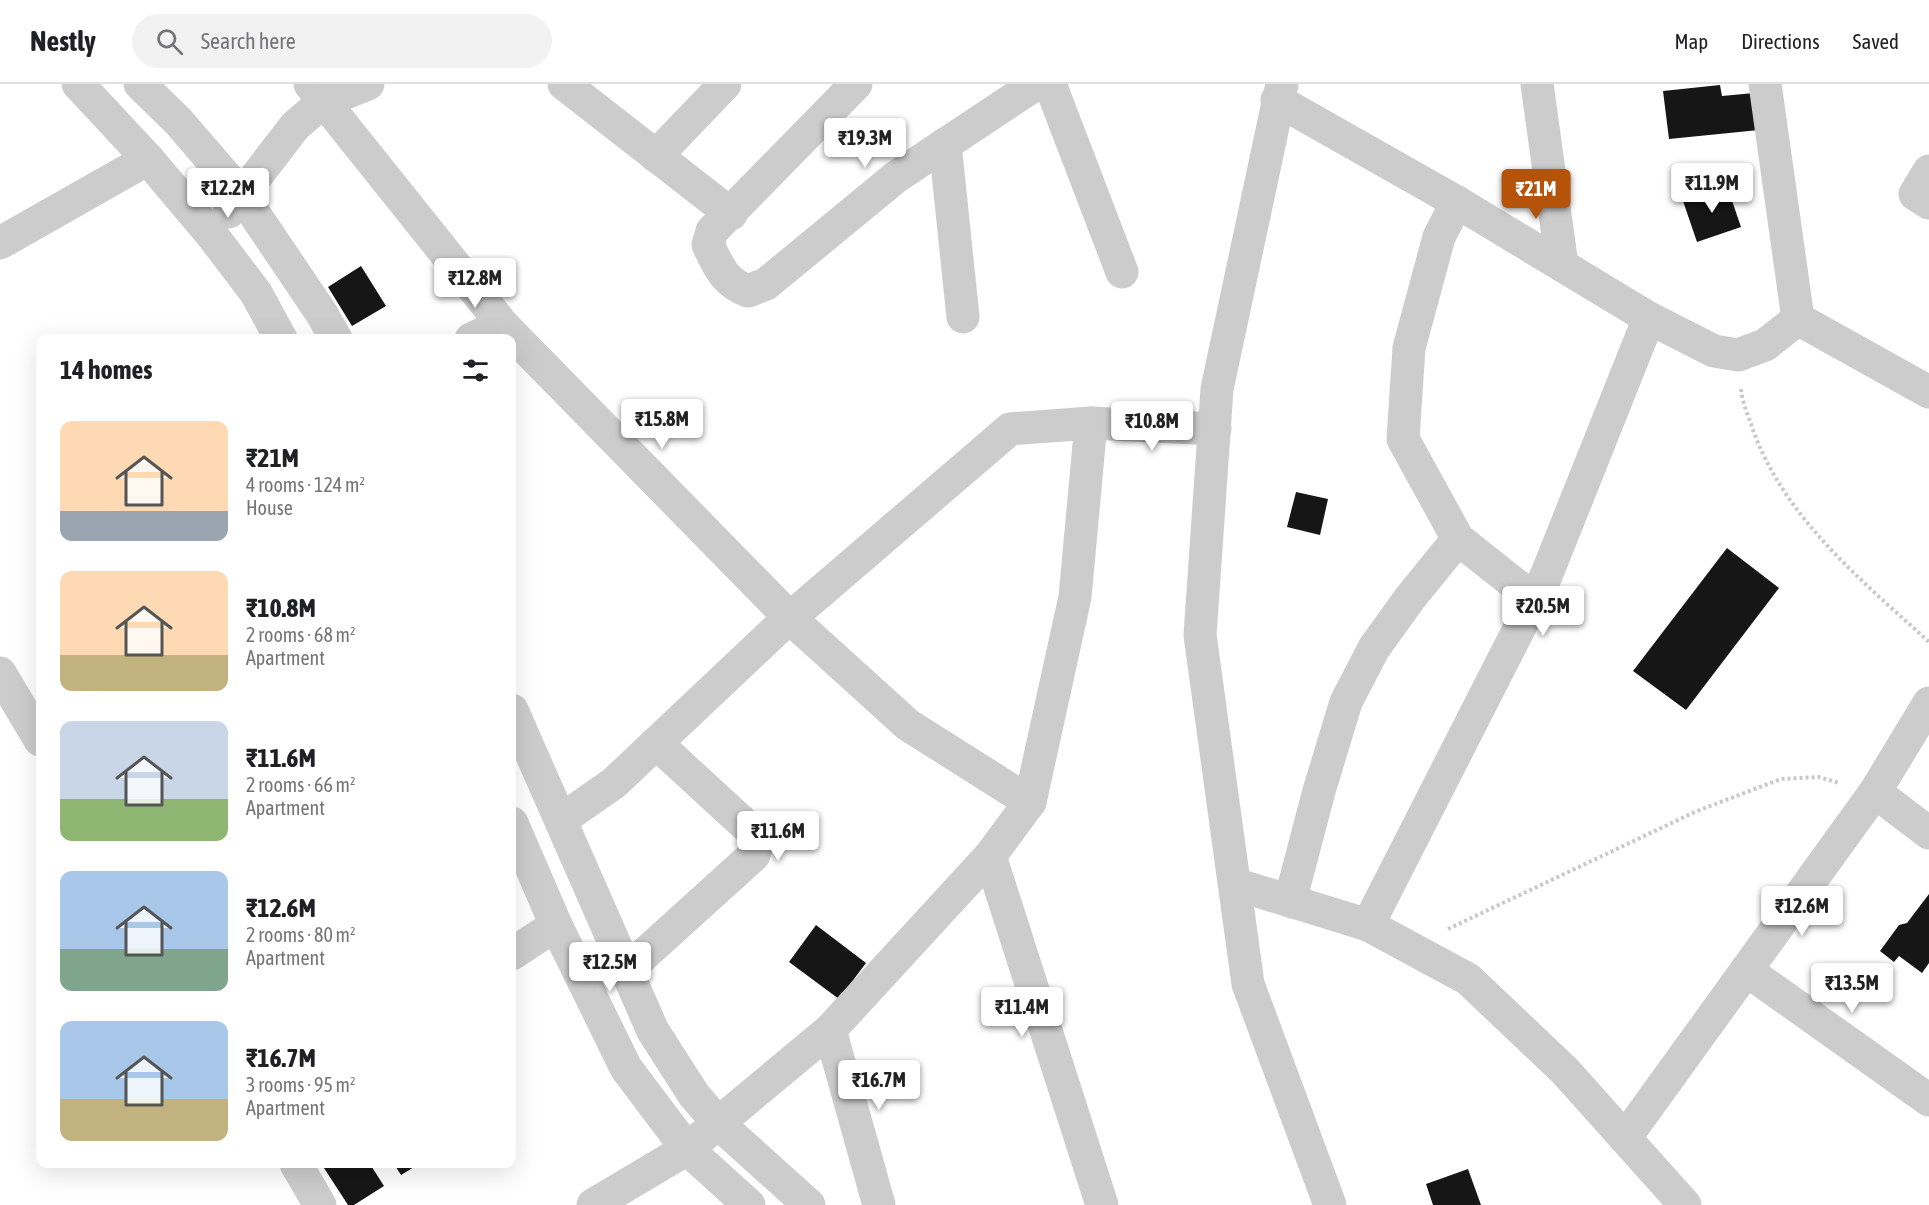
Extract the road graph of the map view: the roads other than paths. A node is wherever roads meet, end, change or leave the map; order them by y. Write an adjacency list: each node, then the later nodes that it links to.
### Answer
1 (78, 84): 15 (street)
2 (140, 84): 17 (street)
3 (368, 84): 12 (street)
4 (564, 84): 14 (street)
5 (725, 84): 14 (street)
6 (856, 84): 20 (street)
7 (1036, 84): 13 (street)
8 (1050, 84): 24 (street)
9 (1537, 84): 23 (street)
10 (1765, 84): 27 (street)
11 (1280, 92): 18 (street); 36 (street)
12 (316, 93): 17 (street); 28 (street)
13 (945, 144): 20 (street); 25 (street)
14 (656, 156): 20 (street)
15 (148, 159): 21 (street); 22 (street)
16 (1929, 171): 19 (street)
17 (241, 194): 21 (street); 30 (street)
18 (1457, 202): 23 (street); 37 (street)
19 (1929, 203)
20 (731, 214)
21 (212, 235): 29 (street)
22 (0, 243)
23 (1562, 265): 26 (street)
24 (1122, 272)
25 (963, 317)
26 (1649, 318): 27 (street); 38 (street)
27 (1798, 319): 34 (street)
28 (502, 324): 31 (street); 32 (street)
29 (278, 334)
30 (333, 334)
31 (481, 334)
32 (512, 334)
33 (516, 338): 39 (street)
34 (1929, 392)
35 (1091, 423): 36 (street); 39 (street); 46 (street)
36 (1215, 429): 51 (street)
37 (1458, 539): 38 (street); 52 (street)
38 (1534, 599): 54 (street)
39 (790, 618): 44 (street); 46 (street)
40 (0, 673): 43 (street)
41 (1929, 703): 45 (street)
42 (516, 719): 47 (street)
43 (36, 733)
44 (656, 743): 47 (street); 56 (street)
45 (1875, 792): 49 (street); 57 (street)
46 (1030, 802): 50 (street)
47 (561, 820): 56 (street)
48 (516, 832): 53 (street)
49 (1929, 833)
50 (990, 856): 58 (street); 69 (street)
51 (1234, 884): 52 (street); 70 (street)
52 (1290, 901): 54 (street)
53 (556, 925): 55 (street); 62 (street)
54 (1368, 925): 61 (street)
55 (516, 951)
56 (627, 970): 60 (street)
57 (1746, 970): 59 (street); 61 (street)
58 (830, 1030): 60 (street); 68 (street)
59 (1929, 1100)
60 (718, 1123): 62 (street); 67 (street)
61 (1625, 1138): 71 (street)
62 (687, 1149): 65 (street); 66 (street)
63 (298, 1168): 64 (street)
64 (321, 1205)
65 (593, 1205)
66 (749, 1205)
67 (809, 1205)
68 (879, 1205)
69 (1102, 1205)
70 (1330, 1205)
71 (1685, 1205)

